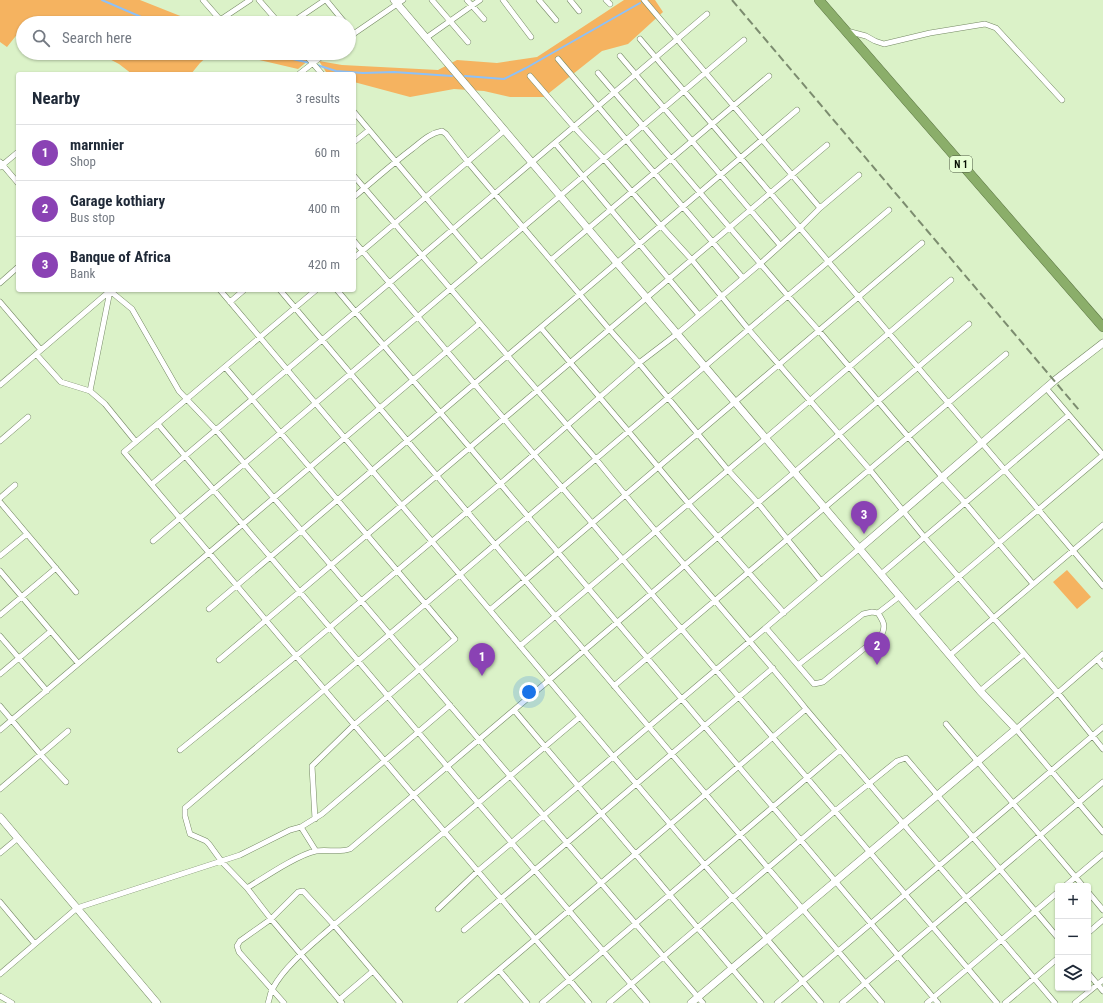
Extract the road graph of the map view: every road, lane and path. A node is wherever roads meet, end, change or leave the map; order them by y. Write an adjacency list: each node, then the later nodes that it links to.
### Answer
1 (203, 0): 17 (street)
2 (250, 0): 18 (street)
3 (259, 0): 19 (street)
4 (325, 0): 20 (street); 21 (street)
5 (432, 0): 23 (street)
6 (467, 0): 14 (street)
7 (480, 0): 14 (street)
8 (503, 0): 27 (street)
9 (539, 0): 24 (street)
10 (570, 0): 15 (street)
11 (644, 0): 30 (street)
12 (819, 0): 25 (highway, N 1)
13 (398, 1): 26 (street); 28 (main road)
14 (472, 6): 22 (street); 23 (street)
15 (579, 11)
16 (707, 14): 30 (street)
17 (217, 16)
18 (228, 16)
19 (273, 16)
20 (301, 16)
21 (339, 16)
22 (484, 19)
23 (450, 20): 28 (street); 32 (street)
24 (556, 20)
25 (846, 31): 48 (street); 143 (highway, N 1)
26 (356, 32)
27 (531, 37)
28 (426, 38): 58 (main road)
29 (640, 39): 34 (street)
30 (678, 39): 34 (street); 42 (street)
31 (744, 40): 42 (street)
32 (468, 42)
33 (620, 56): 43 (street)
34 (656, 58): 43 (street); 46 (street)
35 (558, 59): 50 (street)
36 (310, 60): 38 (street)
37 (316, 60): 38 (street)
38 (312, 63): 39 (street); 40 (street)
39 (301, 72)
40 (320, 72)
41 (598, 73): 47 (street)
42 (706, 73): 46 (street); 49 (street)
43 (636, 75): 47 (street); 51 (street)
44 (530, 76): 56 (street)
45 (769, 76): 49 (street)
46 (684, 91): 51 (street); 54 (street)
47 (615, 92): 50 (street); 55 (street)
48 (1062, 100)
49 (733, 105): 54 (street); 61 (street)
50 (598, 107): 56 (street); 60 (street)
51 (664, 108): 55 (street); 62 (street)
52 (797, 110): 61 (street)
53 (356, 114): 57 (street)
54 (712, 124): 62 (street); 67 (street)
55 (643, 126): 60 (street); 66 (street)
56 (574, 127): 63 (street); 68 (street)
57 (369, 130): 59 (street); 70 (street)
58 (505, 130): 69 (street); 71 (main road)
59 (356, 140)
60 (626, 140): 68 (street); 73 (street)
61 (762, 140): 67 (street); 75 (street)
62 (692, 141): 66 (street); 74 (street)
63 (555, 143): 71 (street); 77 (street)
64 (827, 145): 75 (street)
65 (16, 154): 72 (street)
66 (671, 158): 73 (street); 82 (street)
67 (741, 158): 74 (street); 83 (street)
68 (604, 159): 77 (street); 81 (street)
69 (468, 161): 70 (street); 84 (street); 87 (street)
70 (396, 162): 80 (street); 87 (street)
71 (532, 162): 84 (street); 86 (main road)
72 (1, 165): 79 (street)
73 (654, 173): 81 (street); 88 (street)
74 (721, 175): 82 (street); 91 (street)
75 (792, 175): 83 (street); 89 (street)
76 (859, 175): 89 (street)
77 (583, 177): 86 (street); 90 (street)
78 (356, 178): 80 (street)
79 (16, 181)
80 (364, 188): 85 (street); 93 (street)
81 (632, 192): 90 (street); 94 (street)
82 (700, 193): 88 (street); 95 (street)
83 (770, 193): 91 (street); 96 (street)
84 (495, 194): 97 (street); 99 (street)
85 (356, 195)
86 (561, 196): 97 (street); 98 (main road)
87 (426, 197): 93 (street); 99 (street)
88 (683, 208): 94 (street); 100 (street)
89 (820, 208): 96 (street)
90 (610, 210): 98 (street); 103 (street)
91 (750, 210): 95 (street); 104 (street)
92 (890, 210): 110 (street)
93 (394, 224): 105 (street); 107 (street)
94 (661, 226): 103 (street); 109 (street)
95 (730, 227): 100 (street); 113 (street)
96 (801, 227): 104 (street); 110 (street)
97 (523, 228): 108 (street); 111 (street)
98 (588, 228): 108 (street); 112 (main road)
99 (453, 230): 107 (street); 111 (street)
100 (712, 242): 109 (street); 115 (street)
101 (922, 243): 132 (street)
102 (356, 244): 105 (street)
103 (640, 244): 112 (street); 116 (street)
104 (780, 245): 113 (street)
105 (362, 251): 106 (street); 119 (street)
106 (356, 256)
107 (422, 256): 119 (street); 120 (street)
108 (551, 260): 129 (street)
109 (692, 260): 116 (street); 130 (street)
110 (829, 262): 131 (street); 132 (street)
111 (481, 263): 120 (street)
112 (618, 263): 129 (street); 133 (main road)
113 (761, 263): 115 (street); 131 (street)
114 (16, 269): 118 (street)
115 (743, 278): 130 (street)
116 (669, 279): 133 (street); 138 (street)
117 (952, 280): 147 (street)
118 (0, 283)
119 (390, 283): 137 (street); 139 (street)
120 (450, 290): 139 (street); 140 (street)
121 (108, 292): 153 (street)
122 (110, 292): 172 (street)
123 (112, 292): 174 (street)
124 (222, 292): 135 (street)
125 (242, 292): 135 (street)
126 (282, 292): 136 (street)
127 (314, 292): 136 (street)
128 (339, 292): 137 (street)
129 (580, 295): 142 (street); 144 (street)
130 (721, 296): 138 (street); 145 (street)
131 (788, 296): 145 (street); 146 (street)
132 (859, 297): 146 (street); 147 (street)
133 (647, 298): 144 (street); 148 (main road)
134 (0, 302): 153 (street)
135 (230, 302): 149 (street)
136 (295, 308): 149 (street); 150 (street)
137 (355, 312): 150 (street); 152 (street)
138 (699, 315): 148 (street)
139 (418, 317): 152 (street); 154 (street)
140 (479, 324): 154 (street); 157 (street)
141 (969, 324): 164 (street)
142 (540, 328): 157 (street); 158 (street)
143 (1103, 328)
144 (609, 329): 158 (street); 159 (street)
145 (749, 330): 160 (street); 161 (street)
146 (819, 331): 160 (street); 163 (street)
147 (889, 333): 163 (street); 164 (street)
148 (677, 334): 159 (street); 161 (main road)
149 (260, 338): 162 (street); 165 (street)
150 (322, 340): 165 (street); 166 (street)
151 (1103, 343): 170 (main road)
152 (384, 346): 166 (street); 167 (street)
153 (41, 350): 155 (street)
154 (447, 351): 167 (street); 168 (street)
155 (36, 354): 169 (street); 172 (street)
156 (1006, 354): 180 (street)
157 (507, 356): 168 (street); 171 (street)
158 (570, 363): 171 (street); 173 (street)
159 (640, 363): 173 (street); 176 (street)
160 (779, 365): 177 (street); 178 (street)
161 (706, 366): 176 (street); 178 (main road)
162 (225, 367): 174 (street); 175 (street)
163 (848, 367): 177 (street); 179 (street)
164 (919, 367): 179 (street); 180 (street)
165 (287, 370): 175 (street); 181 (street)
166 (350, 374): 181 (street); 182 (street)
167 (413, 380): 182 (street); 183 (street)
168 (475, 384): 183 (street); 186 (street)
169 (0, 385)
170 (1046, 388): 184 (street); 200 (main road)
171 (536, 391): 186 (street); 188 (street)
172 (90, 392): 199 (street)
173 (600, 398): 188 (street); 190 (street)
174 (187, 399): 187 (street); 189 (street)
175 (253, 399): 189 (street); 191 (street)
176 (668, 399): 190 (street); 192 (street)
177 (809, 401): 193 (street); 196 (street)
178 (735, 402): 192 (street); 196 (main road)
179 (878, 402): 193 (street); 194 (street)
180 (948, 403): 194 (street); 200 (street)
181 (315, 404): 191 (street); 195 (street)
182 (380, 408): 195 (street); 198 (street)
183 (440, 413): 198 (street); 201 (street)
184 (1069, 415): 203 (street); 209 (street)
185 (28, 417): 197 (street)
186 (504, 419): 201 (street); 202 (street)
187 (158, 424): 199 (street); 204 (street)
188 (567, 427): 202 (street); 205 (street)
189 (216, 430): 204 (street); 206 (street)
190 (629, 432): 205 (street); 208 (street)
191 (281, 433): 206 (street); 207 (street)
192 (697, 434): 208 (street); 210 (street)
193 (839, 435): 211 (street); 213 (street)
194 (908, 437): 211 (street); 215 (street)
195 (345, 438): 207 (street); 212 (street)
196 (766, 438): 210 (street); 213 (main road)
197 (0, 441)
198 (407, 441): 212 (street); 214 (street)
199 (136, 442): 216 (street)
200 (982, 443): 209 (street); 215 (main road)
201 (470, 448): 214 (street); 217 (street)
202 (535, 454): 217 (street); 219 (street)
203 (1103, 455): 232 (street)
204 (186, 456): 216 (street); 220 (street)
205 (596, 460): 219 (street); 221 (street)
206 (245, 463): 220 (street); 223 (street)
207 (310, 467): 223 (street); 224 (street)
208 (658, 468): 221 (street); 226 (street)
209 (1006, 469): 228 (street); 232 (street)
210 (728, 470): 226 (street); 227 (street)
211 (870, 470): 230 (street); 231 (street)
212 (372, 471): 224 (street); 229 (street)
213 (795, 472): 227 (street); 230 (main road)
214 (436, 476): 229 (street); 233 (street)
215 (942, 477): 228 (street); 231 (main road)
216 (152, 484): 235 (street)
217 (500, 484): 233 (street); 234 (street)
218 (15, 485): 222 (street)
219 (562, 488): 234 (street); 236 (street)
220 (214, 490): 235 (street); 237 (street)
221 (625, 495): 236 (street); 240 (street)
222 (0, 498)
223 (274, 498): 237 (street); 239 (street)
224 (338, 500): 239 (street); 242 (street)
225 (0, 502): 241 (street)
226 (688, 503): 240 (street); 243 (street)
227 (758, 503): 243 (street); 245 (street)
228 (966, 504): 244 (street); 248 (street)
229 (401, 506): 242 (street); 247 (street)
230 (825, 507): 245 (street); 250 (main road)
231 (904, 510): 244 (street); 250 (main road)
232 (1039, 510): 248 (street); 251 (street)
233 (467, 512): 247 (street); 249 (street)
234 (528, 517): 249 (street); 252 (street)
235 (180, 518): 246 (street); 253 (street)
236 (592, 523): 252 (street); 256 (street)
237 (243, 524): 253 (street); 255 (street)
238 (1103, 525): 251 (street)
239 (302, 530): 255 (street); 257 (street)
240 (655, 531): 256 (street); 258 (street)
241 (27, 534): 254 (street); 259 (street)
242 (367, 535): 257 (street); 260 (street)
243 (719, 537): 258 (street); 262 (street)
244 (925, 538): 263 (street); 265 (street)
245 (787, 540): 262 (street); 267 (street)
246 (153, 541)
247 (432, 541): 260 (street); 264 (street)
248 (998, 544): 265 (street); 268 (street)
249 (495, 545): 264 (street); 266 (street)
250 (860, 548): 263 (main road); 267 (street)
251 (1073, 550): 268 (street); 270 (street)
252 (558, 551): 266 (street); 271 (street)
253 (209, 553): 269 (street); 308 (street)
254 (0, 556)
255 (270, 557): 269 (street); 273 (street)
256 (622, 559): 271 (street); 274 (street)
257 (331, 565): 273 (street); 277 (street)
258 (684, 566): 274 (street); 278 (street)
259 (56, 568): 272 (street); 276 (street)
260 (397, 570): 277 (street); 279 (street)
261 (0, 571): 276 (street)
262 (750, 572): 278 (street); 282 (street)
263 (881, 574): 275 (main road)
264 (460, 575): 279 (street); 281 (street)
265 (959, 577): 284 (street); 287 (street)
266 (525, 580): 281 (street); 286 (street)
267 (821, 581): 282 (street)
268 (1033, 584): 287 (street)
269 (237, 585): 280 (street); 288 (street)
270 (1103, 585)
271 (588, 588): 286 (street); 289 (street)
272 (76, 592)
273 (300, 592): 288 (street); 290 (street)
274 (651, 594): 289 (street); 291 (street)
275 (900, 596): 283 (street); 284 (main road)
276 (22, 597): 285 (street); 293 (street)
277 (362, 601): 290 (street); 294 (street)
278 (714, 601): 291 (street); 296 (street)
279 (426, 604): 294 (street); 312 (street)
280 (209, 609)
281 (490, 610): 297 (street)
282 (784, 613): 292 (street)
283 (878, 613): 309 (street); 309 (street)
284 (915, 614): 301 (main road)
285 (0, 615)
286 (555, 616): 297 (street); 298 (street)
287 (993, 618): 299 (street); 301 (street)
288 (266, 620): 302 (street); 306 (street)
289 (617, 622): 298 (street); 304 (street)
290 (330, 627): 302 (street); 307 (street)
291 (682, 628): 304 (street); 313 (street)
292 (766, 628): 296 (street); 309 (street)
293 (51, 631): 303 (street); 308 (street)
294 (390, 634): 307 (street); 312 (street)
295 (0, 636): 303 (street)
296 (749, 642): 311 (street); 313 (street)
297 (520, 646): 315 (street)
298 (584, 650): 315 (street); 316 (street)
299 (1024, 654): 319 (street); 320 (street)
300 (1103, 654): 305 (street)
301 (950, 655): 319 (main road)
302 (296, 656): 317 (street); 344 (street)
303 (19, 658): 314 (street); 318 (street)
304 (647, 658): 316 (street); 323 (street)
305 (1097, 659): 310 (street); 320 (street)
306 (219, 660)
307 (358, 661): 317 (street); 321 (street)
308 (78, 663): 318 (street)
309 (798, 665)
310 (1103, 666)
311 (773, 668): 322 (street); 327 (street)
312 (420, 669): 321 (street); 324 (street)
313 (716, 670): 322 (street); 323 (street)
314 (0, 674)
315 (549, 680): 326 (street); 328 (street)
316 (614, 686): 333 (street)
317 (324, 689): 331 (street); 391 (street)
318 (47, 691): 329 (street)
319 (980, 691): 335 (main road)
320 (1058, 693): 335 (street); 339 (street)
321 (388, 696): 331 (street); 338 (street)
322 (739, 697): 332 (street); 340 (street)
323 (682, 699): 332 (street); 333 (street)
324 (450, 705): 338 (street); 341 (street)
325 (0, 706): 329 (street)
326 (514, 710): 341 (street); 342 (street)
327 (806, 710): 340 (street); 345 (street)
328 (580, 717): 342 (street); 348 (street)
329 (12, 720): 336 (street); 347 (street)
330 (946, 724): 350 (street)
331 (354, 725): 349 (street); 373 (street)
332 (705, 726): 346 (street); 352 (street)
333 (649, 727): 346 (street); 348 (street)
334 (1103, 727): 339 (street)
335 (1016, 729): 350 (main road); 353 (street)
336 (0, 730)
337 (68, 731): 347 (street)
338 (419, 732): 349 (street); 351 (street)
339 (1092, 736): 343 (street); 353 (street)
340 (773, 738): 352 (street); 355 (street)
341 (479, 739): 351 (street); 354 (street)
342 (544, 747): 354 (street); 360 (street)
343 (1103, 749)
344 (180, 750)
345 (840, 750): 355 (street); 359 (street)
346 (672, 754): 358 (street); 363 (street)
347 (41, 755): 356 (street); 361 (street)
348 (614, 757): 358 (street); 360 (street)
349 (385, 761): 362 (street); 373 (street)
350 (977, 761): 364 (main road); 366 (street)
351 (447, 766): 362 (street); 365 (street)
352 (739, 767): 363 (street); 368 (street)
353 (1051, 771): 366 (street); 367 (street)
354 (510, 776): 365 (street); 371 (street)
355 (807, 778): 368 (street); 369 (street)
356 (66, 782)
357 (1103, 782): 367 (street)
358 (636, 784): 370 (street); 374 (street)
359 (870, 784): 364 (street); 369 (street); 375 (street)
360 (578, 787): 370 (street); 371 (street)
361 (0, 789)
362 (414, 795): 377 (street); 386 (street)
363 (706, 795): 374 (street); 379 (street)
364 (937, 795): 375 (main road); 381 (street)
365 (478, 803): 377 (street); 384 (street)
366 (1013, 803): 380 (street); 381 (street)
367 (1078, 803): 378 (street); 380 (street)
368 (773, 807): 379 (street); 383 (street)
369 (835, 811): 383 (street); 387 (street)
370 (601, 814): 385 (street); 389 (street)
371 (544, 816): 384 (street); 385 (street)
372 (0, 817): 382 (main road)
373 (315, 819): 376 (street)
374 (671, 824): 389 (street); 392 (street)
375 (903, 824): 387 (main road); 393 (street)
376 (301, 827): 386 (street); 391 (street)
377 (444, 831): 397 (street); 422 (street)
378 (1103, 832)
379 (740, 835): 392 (street); 394 (street)
380 (1040, 835): 395 (street); 398 (street)
381 (973, 837): 393 (street); 395 (street)
382 (18, 838): 388 (street); 412 (main road)
383 (801, 840): 394 (street); 399 (street)
384 (512, 843): 396 (street); 397 (street)
385 (567, 843): 396 (street); 400 (street)
386 (316, 851): 403 (street)
387 (870, 852): 399 (main road); 404 (street)
388 (0, 853)
389 (635, 854): 400 (street); 406 (street)
390 (1103, 854): 398 (street)
391 (222, 862): 403 (street); 412 (street)
392 (705, 865): 406 (street); 408 (street)
393 (939, 866): 404 (street); 409 (street)
394 (768, 868): 408 (street); 414 (street)
395 (1000, 869): 409 (street); 417 (street)
396 (535, 870): 410 (street); 415 (street)
397 (478, 872): 410 (street); 413 (street)
398 (1075, 877): 401 (street); 402 (street)
399 (835, 881): 414 (main road); 421 (street)
400 (601, 883): 415 (street); 420 (street)
401 (1068, 883)
402 (1080, 883)
403 (247, 888): 418 (street)
404 (905, 894): 421 (street); 423 (street)
405 (1055, 894): 417 (street)
406 (669, 895): 420 (street); 424 (street)
407 (1091, 896): 416 (street)
408 (732, 898): 424 (street); 429 (street)
409 (966, 898): 423 (street); 430 (street)
410 (501, 899): 425 (street); 428 (street)
411 (0, 902): 431 (street)
412 (77, 908): 431 (street); 458 (main road)
413 (438, 909)
414 (802, 909): 429 (main road); 433 (street)
415 (569, 910): 428 (street); 432 (street)
416 (1103, 910)
417 (1035, 911): 427 (street); 430 (street)
418 (271, 919): 422 (street); 434 (street); 451 (street)
419 (1103, 920): 426 (street)
420 (636, 923): 432 (street); 435 (street)
421 (871, 923): 433 (street); 436 (street)
422 (334, 925): 434 (street); 441 (street)
423 (933, 927): 436 (street); 438 (street)
424 (697, 928): 435 (street); 439 (street)
425 (464, 930)
426 (1091, 930)
427 (1055, 934)
428 (535, 939): 440 (street); 445 (street)
429 (767, 939): 439 (main road); 447 (street)
430 (1002, 940): 438 (street); 444 (street)
431 (35, 944): 442 (street)
432 (603, 951): 445 (street); 448 (street)
433 (838, 951): 447 (street); 449 (street)
434 (301, 955): 451 (street); 456 (street)
435 (664, 956): 448 (street); 455 (street)
436 (898, 956): 449 (street); 454 (street)
437 (1055, 960): 444 (street)
438 (968, 968): 454 (street); 476 (street)
439 (732, 969): 455 (main road); 469 (street)
440 (499, 970): 462 (street); 463 (street)
441 (373, 971): 456 (street); 461 (street)
442 (0, 974)
443 (1091, 976): 450 (street)
444 (1034, 978): 477 (street); 478 (street)
445 (569, 979): 464 (street); 465 (street)
446 (1103, 980): 450 (street)
447 (803, 981): 470 (street); 471 (street)
448 (631, 984): 466 (street); 467 (street)
449 (865, 984): 472 (street); 473 (street)
450 (1098, 984): 452 (street); 479 (street)
451 (272, 989): 459 (street); 460 (street)
452 (1103, 991)
453 (0, 996): 457 (street)
454 (933, 997): 474 (street); 475 (street)
455 (701, 1000): 468 (main road)
456 (341, 1001)
457 (12, 1003)
458 (157, 1003)
459 (268, 1003)
460 (284, 1003)
461 (400, 1003)
462 (460, 1003)
463 (527, 1003)
464 (542, 1003)
465 (589, 1003)
466 (609, 1003)
467 (647, 1003)
468 (691, 1003)
469 (761, 1003)
470 (777, 1003)
471 (821, 1003)
472 (842, 1003)
473 (882, 1003)
474 (927, 1003)
475 (938, 1003)
476 (997, 1003)
477 (1005, 1003)
478 (1055, 1003)
479 (1075, 1003)

